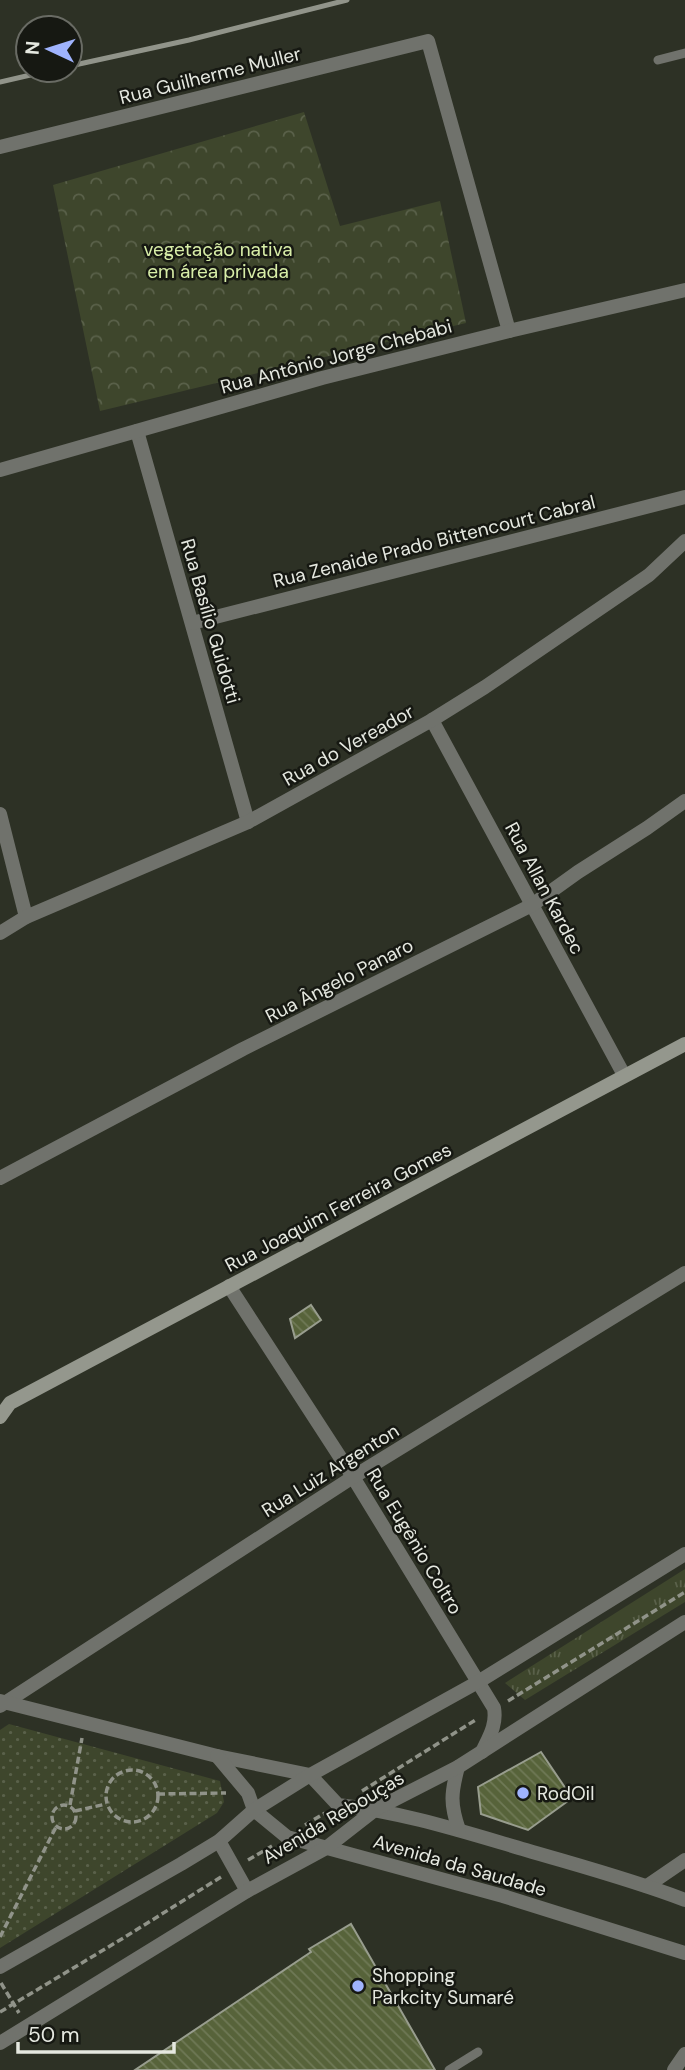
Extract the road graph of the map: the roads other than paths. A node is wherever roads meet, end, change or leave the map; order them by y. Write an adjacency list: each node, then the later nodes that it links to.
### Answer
1 (685, 53): 2 (lane)
2 (658, 60)
3 (0, 147): 5 (street, Rua Guilherme Muller)
4 (685, 290): 5 (street, Rua Antônio Jorge Chebabi)
5 (509, 331): 6 (street, Rua Antônio Jorge Chebabi)
6 (137, 431): 7 (street, Rua Antônio Jorge Chebabi); 10 (street, Rua Basílio Guidotti)
7 (0, 470)
8 (685, 497): 10 (street, Rua Zenaide Prado Bittencourt Cabral)
9 (685, 541): 11 (street, Rua do Vereador)
10 (192, 623): 14 (street, Rua Basílio Guidotti)
11 (432, 720): 14 (street, Rua do Vereador); 15 (street, Rua Allan Kardec)
12 (685, 801): 15 (street, Rua Ângelo Panaro)
13 (0, 814): 16 (street)
14 (248, 822): 16 (street, Rua do Vereador)
15 (531, 905): 19 (street, Rua Allan Kardec); 20 (street, Rua Ângelo Panaro)
16 (26, 917): 17 (street, Rua do Vereador)
17 (0, 933)
18 (684, 1046): 19 (main road, Rua Joaquim Ferreira Gomes)
19 (624, 1075): 22 (main road, Rua Joaquim Ferreira Gomes)
20 (0, 1178)
21 (685, 1273): 25 (street, Rua Luiz Argenton)
22 (229, 1286): 23 (main road, Rua Joaquim Ferreira Gomes); 25 (street, Rua Eugênio Coltro)
23 (5, 1402): 24 (main road, Rua Joaquim Ferreira Gomes)
24 (0, 1417)
25 (353, 1477): 28 (street, Rua Eugênio Coltro); 29 (street, Rua Luiz Argenton)
26 (685, 1554): 28 (street)
27 (685, 1622): 30 (street, Avenida Rebouças)
28 (478, 1682): 30 (street, Rua Eugênio Coltro); 33 (street)
29 (2, 1703): 31 (street)
30 (482, 1752): 32 (street, Avenida Rebouças)
31 (217, 1756): 33 (street); 35 (street)
32 (458, 1767): 34 (street, Avenida Rebouças); 36 (street)
33 (310, 1775): 34 (street, Avenida da Saudade); 35 (street)
34 (376, 1809): 36 (street, Avenida da Saudade); 38 (street, Avenida Rebouças)
35 (254, 1811): 37 (street); 38 (street, Avenida da Saudade)
36 (459, 1830): 40 (street, Avenida da Saudade)
37 (219, 1841): 41 (street); 44 (street)
38 (326, 1848): 41 (street, Avenida Rebouças); 43 (street, Avenida da Saudade)
39 (685, 1860): 40 (street)
40 (647, 1885): 42 (street, Avenida da Saudade)
41 (247, 1891): 45 (street, Avenida Rebouças)
42 (685, 1900)
43 (685, 1953)
44 (0, 1968)
45 (0, 2043)
46 (478, 2052): 48 (lane)
47 (685, 2054): 49 (street)
48 (449, 2070)
49 (674, 2070)

